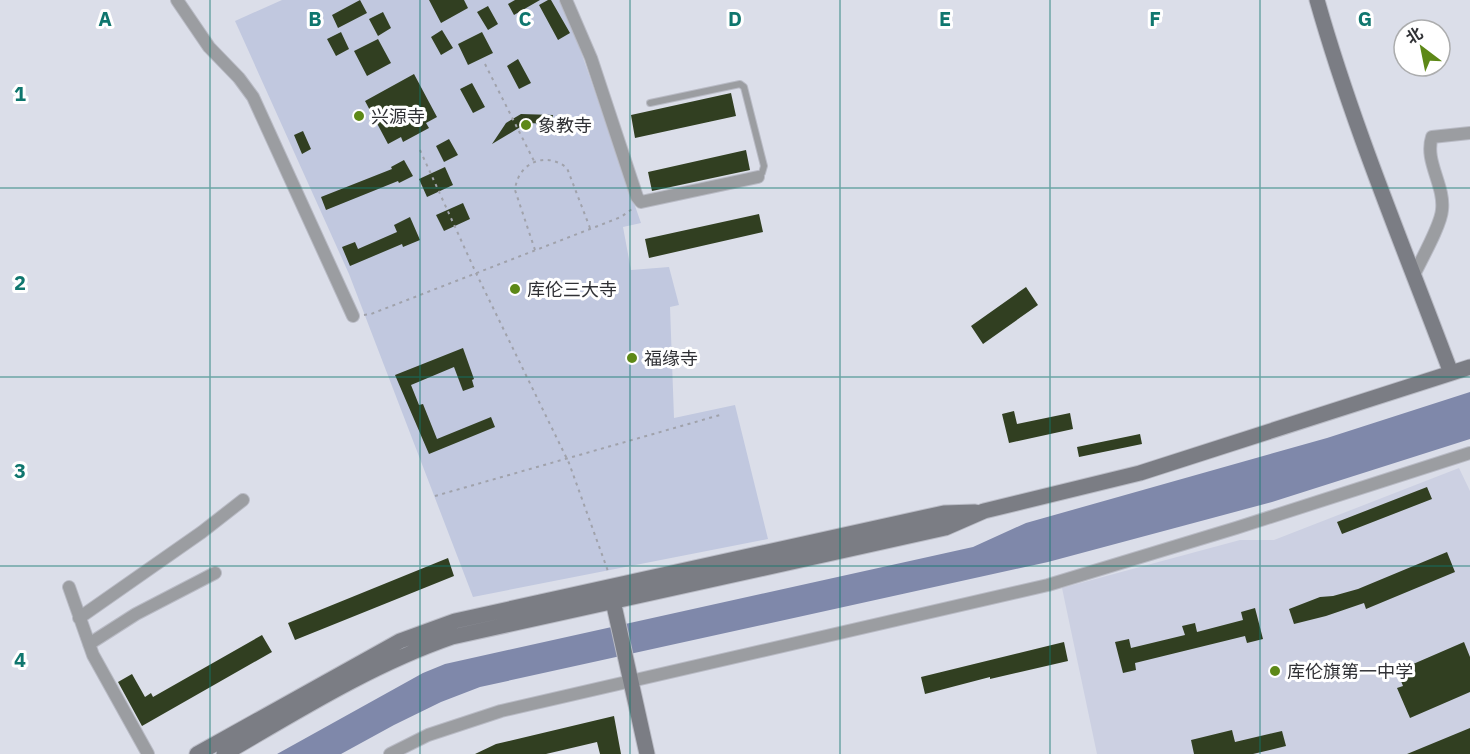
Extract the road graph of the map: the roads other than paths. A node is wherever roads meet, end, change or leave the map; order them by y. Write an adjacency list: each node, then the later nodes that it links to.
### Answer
1 (177, 0): 8 (street)
2 (566, 0): 6 (street)
3 (1317, 0): 7 (main road)
4 (650, 104): 6 (lane)
5 (1470, 133): 7 (street)
6 (758, 177)
7 (1414, 275): 10 (main road)
8 (353, 316)
9 (1470, 367): 10 (main road)
10 (1451, 373): 15 (main road)
11 (1470, 453): 18 (street)
12 (243, 500): 16 (street)
13 (215, 573): 17 (street)
14 (69, 587): 16 (street)
15 (613, 593): 18 (main road); 20 (main road); 21 (main road)
16 (80, 618): 17 (street)
17 (89, 644): 19 (street)
18 (631, 681): 22 (street); 23 (main road)
19 (148, 754)
20 (197, 754)
21 (224, 754)
22 (390, 754)
23 (647, 754)

